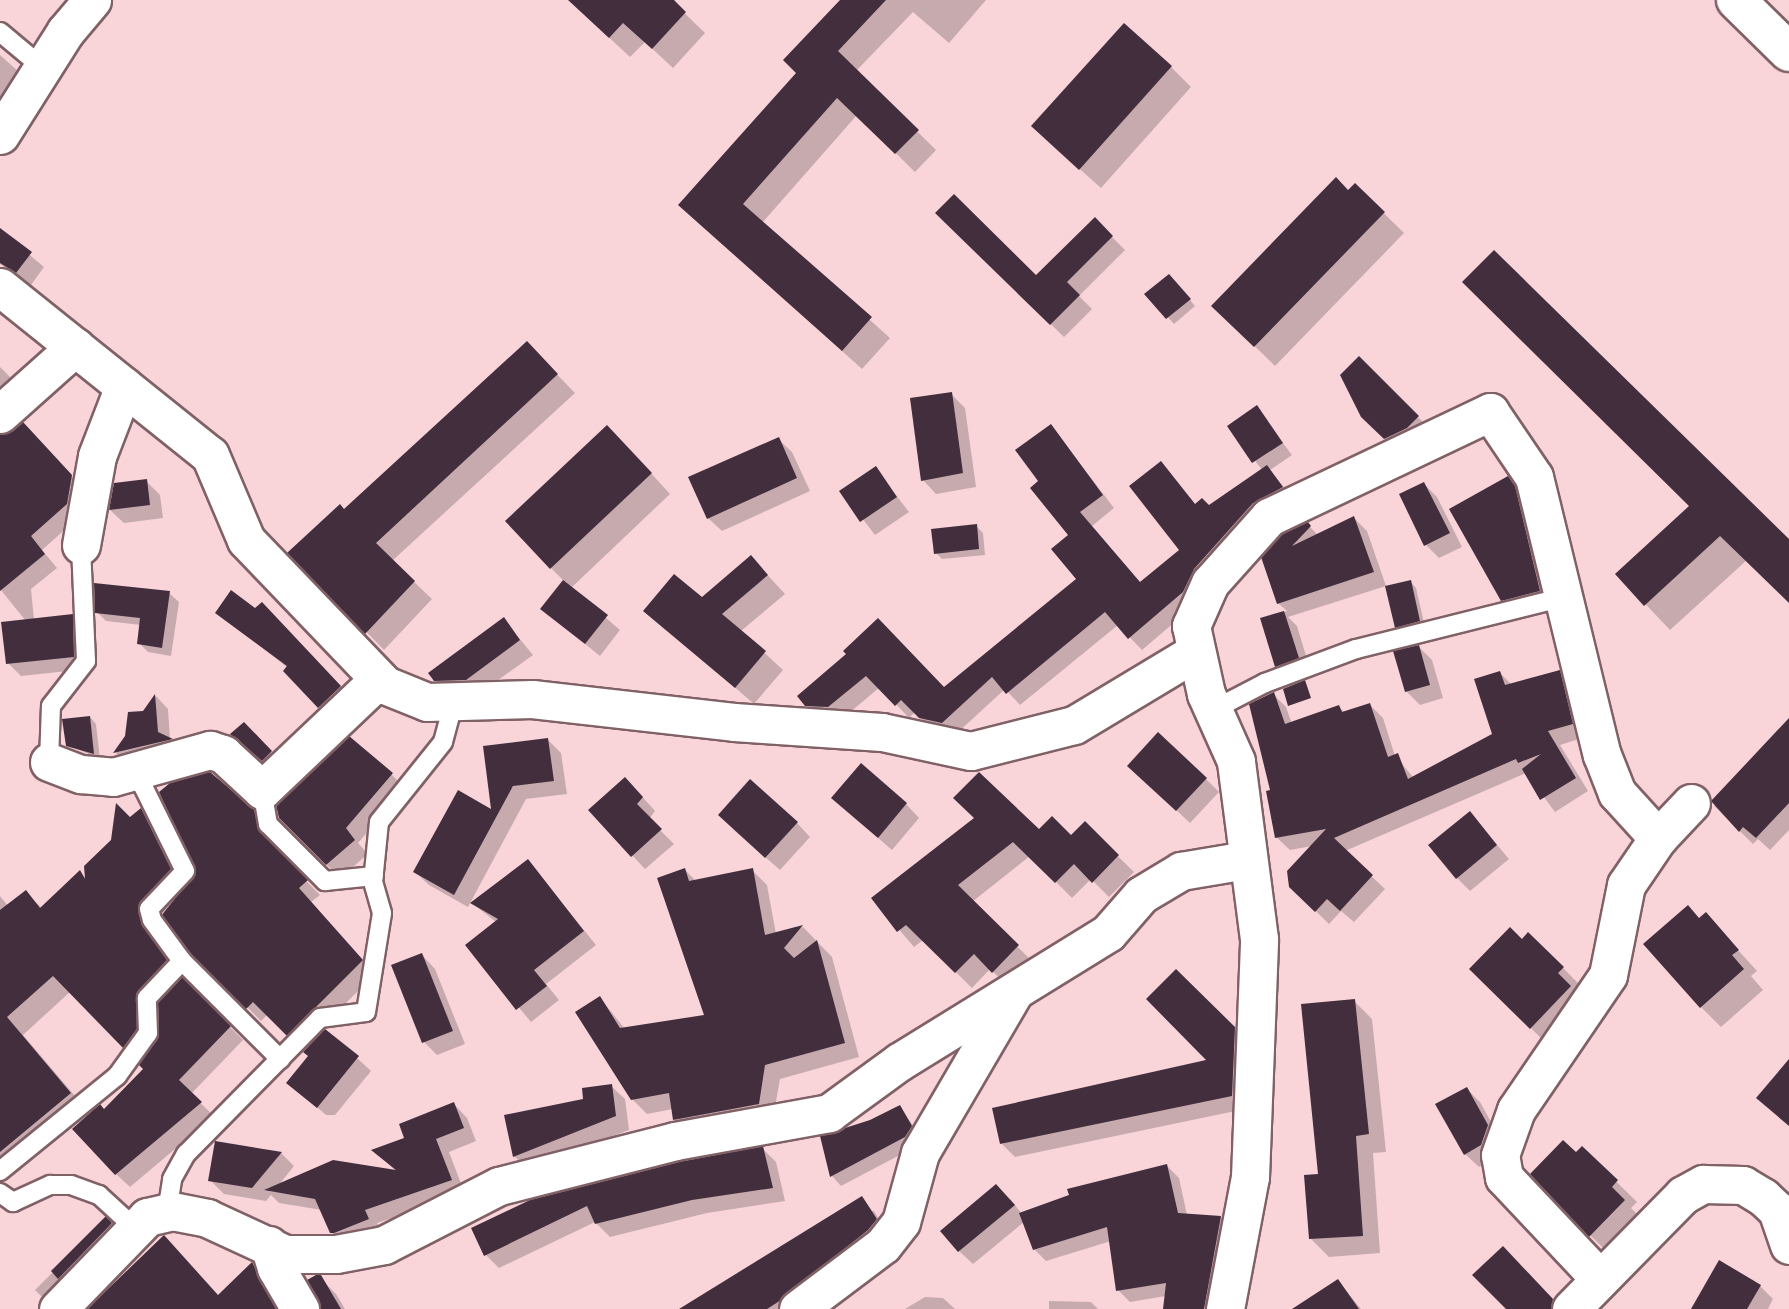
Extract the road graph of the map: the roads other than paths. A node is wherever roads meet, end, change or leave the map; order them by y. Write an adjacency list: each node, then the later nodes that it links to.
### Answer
1 (92, 0): 5 (street)
2 (1737, 0): 4 (highway)
3 (0, 32): 5 (lane)
4 (1789, 52)
5 (43, 68): 6 (street)
6 (0, 135)
7 (0, 287): 8 (street)
8 (75, 347): 9 (street); 10 (street)
9 (124, 386): 11 (street); 14 (street)
10 (0, 414)
11 (81, 545): 17 (lane)
12 (1563, 597): 13 (street); 16 (lane); 21 (street)
13 (1194, 653): 15 (street); 16 (street)
14 (379, 679): 15 (street); 19 (street)
15 (454, 701): 23 (lane)
16 (1213, 710): 22 (street)
17 (49, 762): 18 (street)
18 (137, 774): 19 (street); 24 (lane)
19 (262, 790): 23 (lane)
20 (1690, 803): 21 (street)
21 (1658, 838): 32 (street)
22 (1247, 860): 25 (street); 36 (street)
23 (374, 876): 26 (lane)
24 (182, 961): 26 (lane); 27 (lane)
25 (1016, 990): 30 (street); 35 (street)
26 (280, 1059): 29 (lane)
27 (0, 1171)
28 (0, 1193): 29 (lane)
29 (152, 1221): 30 (street); 33 (street)
30 (270, 1245): 34 (street)
31 (1789, 1245): 32 (street)
32 (1600, 1279): 37 (street)
33 (58, 1309)
34 (300, 1309)
35 (798, 1309)
36 (1225, 1309)
37 (1571, 1309)

